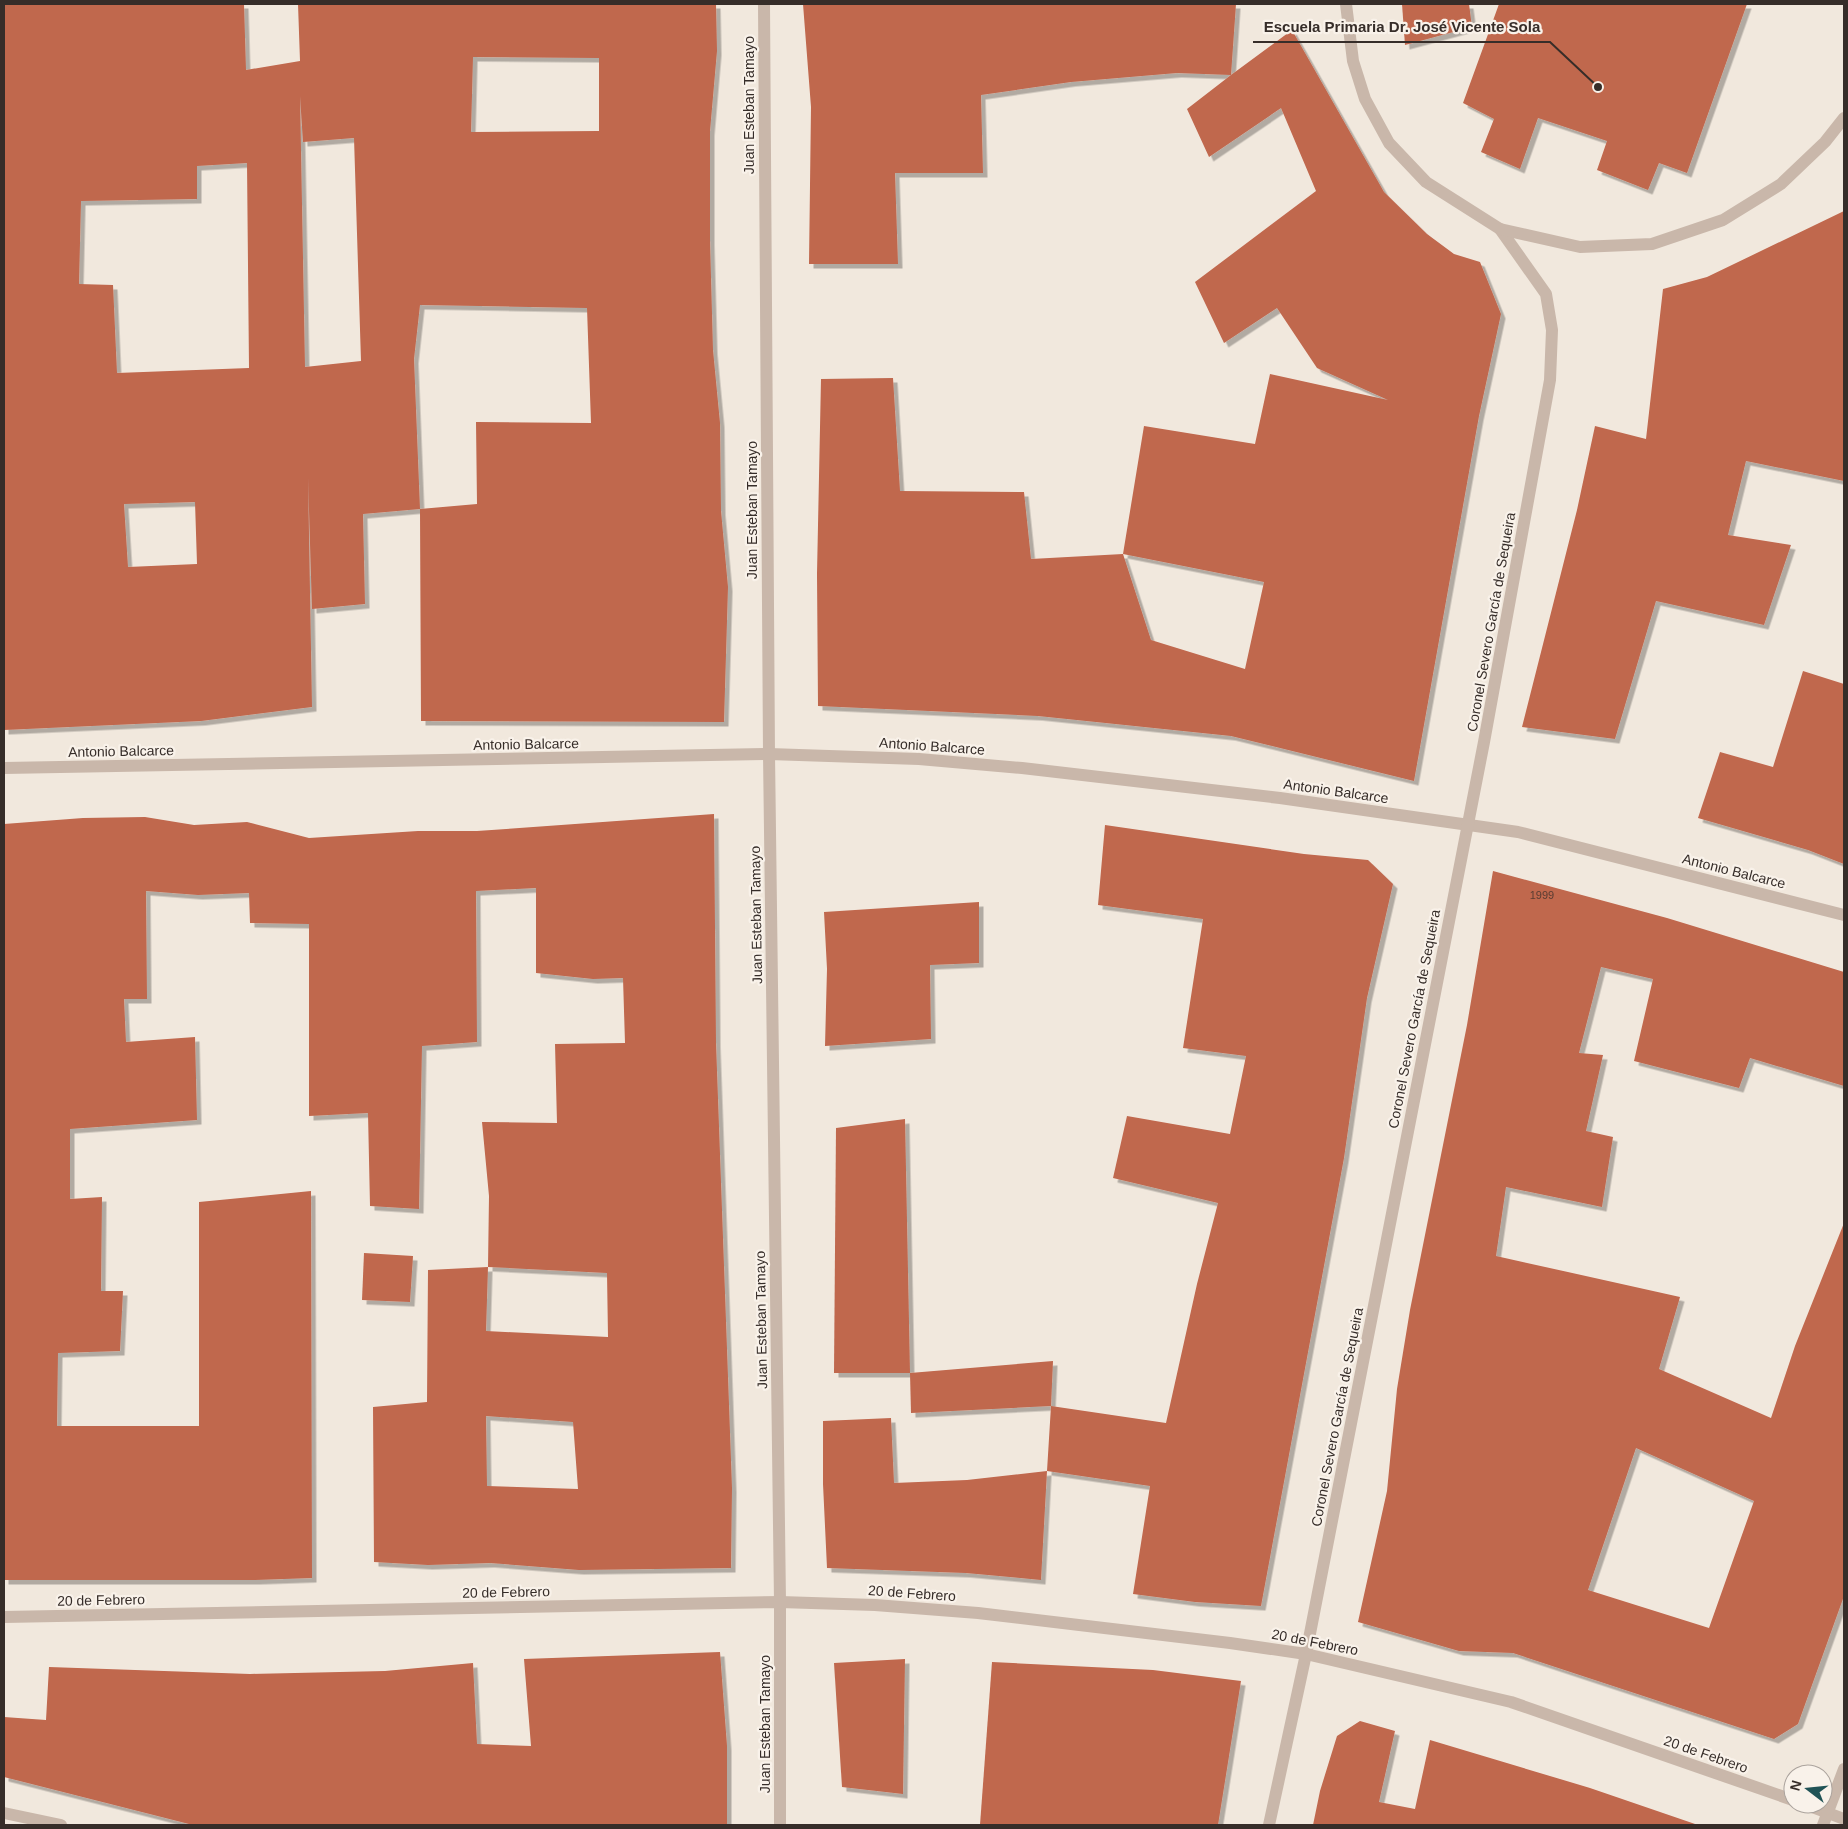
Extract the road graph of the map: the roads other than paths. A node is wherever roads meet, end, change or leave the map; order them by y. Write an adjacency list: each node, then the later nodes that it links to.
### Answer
1 (764, 4): 5 (street, Juan Esteban Tamayo)
2 (1346, 4): 4 (street)
3 (1844, 118): 4 (street)
4 (1500, 229): 7 (street, Coronel Severo García de Sequeira)
5 (769, 754): 6 (street, Antonio Balcarce); 7 (street, Antonio Balcarce); 9 (street, Juan Esteban Tamayo)
6 (4, 768)
7 (1467, 826): 8 (street, Antonio Balcarce); 11 (street, Coronel Severo García de Sequeira)
8 (1844, 915)
9 (780, 1602): 10 (street, 20 de Febrero); 11 (street, 20 de Febrero); 17 (street, Juan Esteban Tamayo)
10 (4, 1617)
11 (1306, 1654): 13 (street, 20 de Febrero); 18 (street, Coronel Severo García de Sequeira)
12 (1844, 1769): 14 (street)
13 (1783, 1797)
14 (1833, 1799)
15 (4, 1814): 16 (street)
16 (60, 1825)
17 (780, 1825)
18 (1269, 1825)

